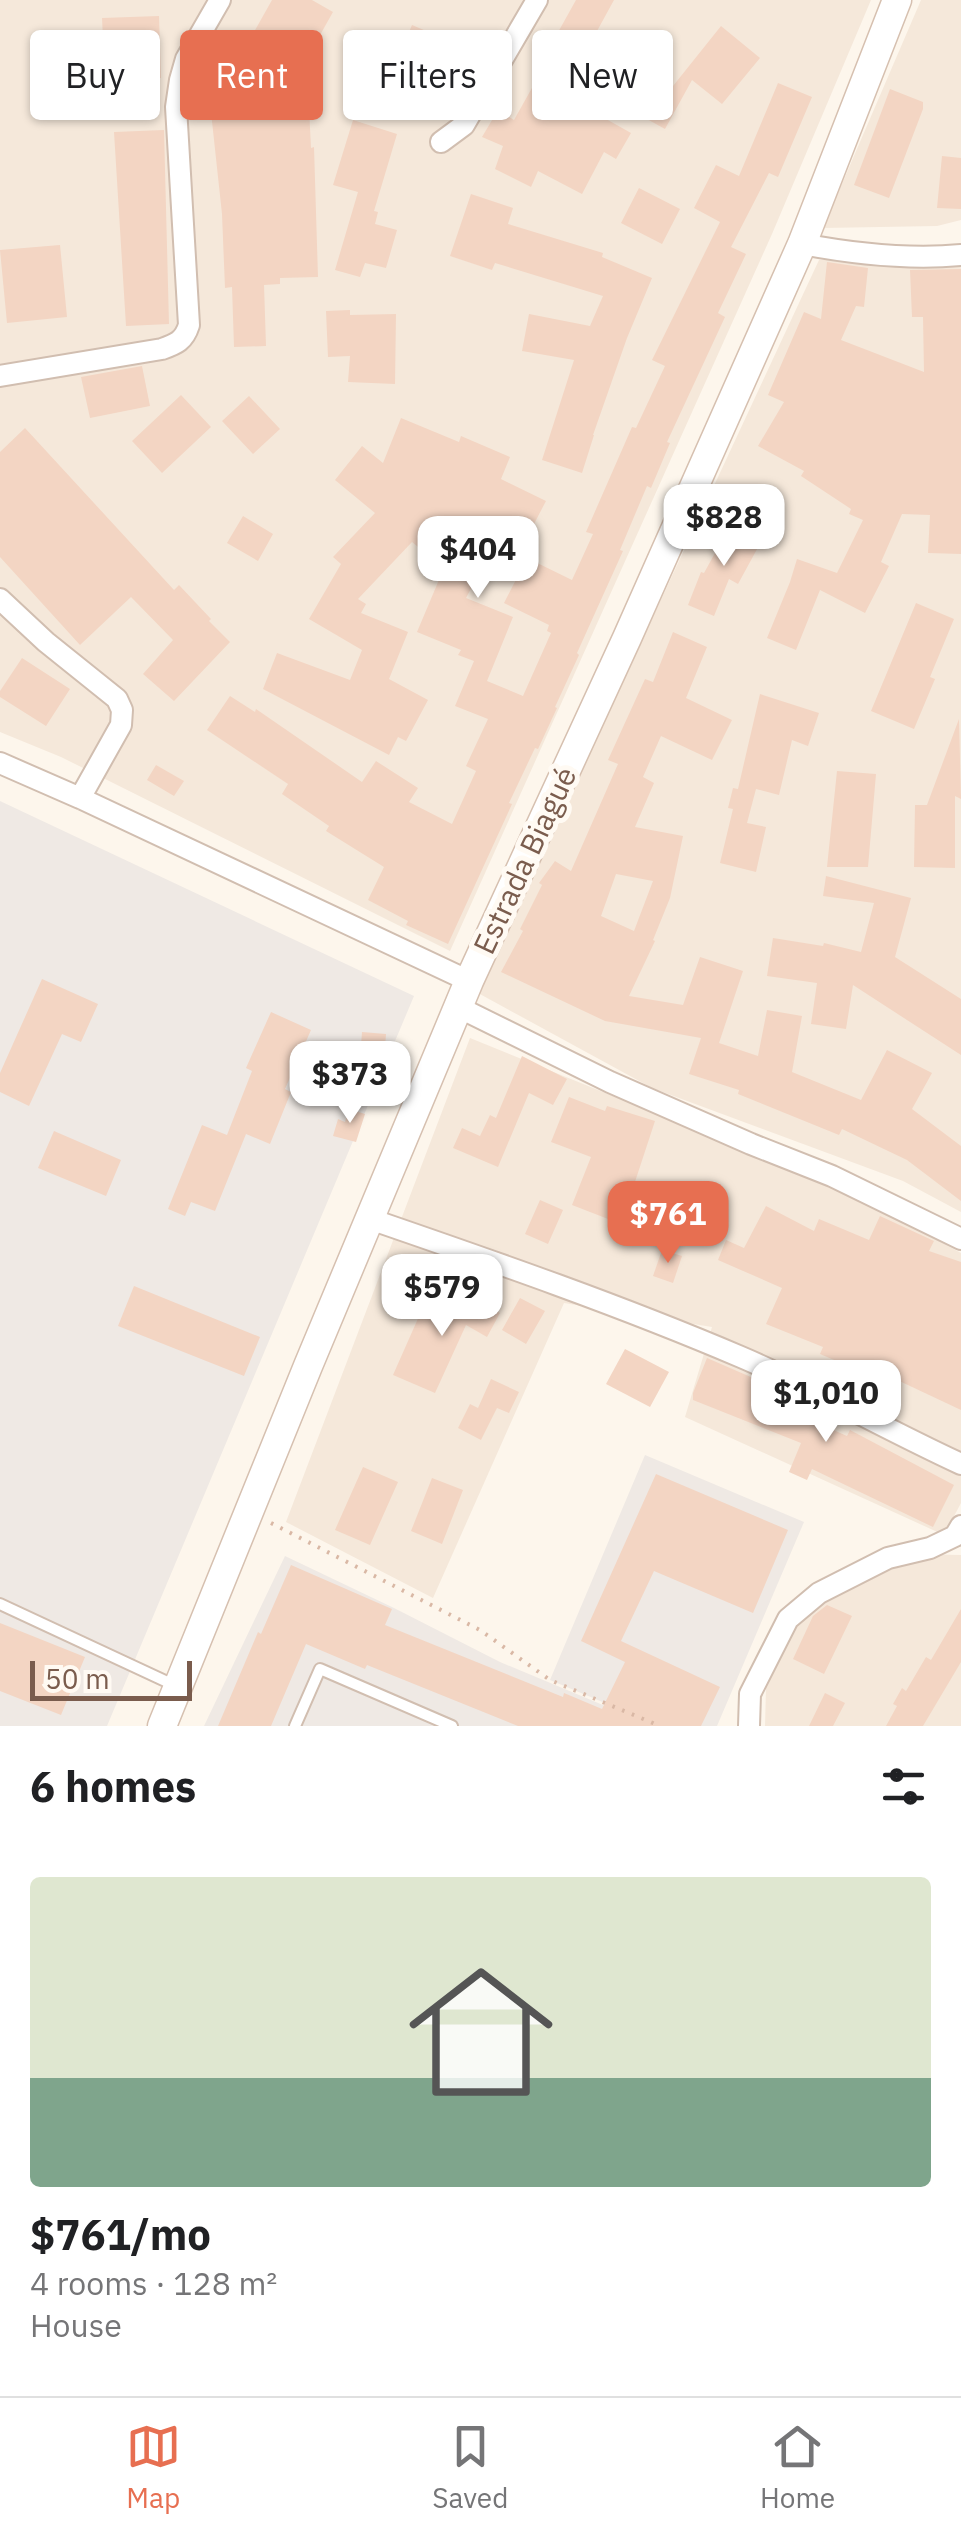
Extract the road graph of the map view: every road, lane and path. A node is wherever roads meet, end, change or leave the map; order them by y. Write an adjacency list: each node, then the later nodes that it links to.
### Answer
1 (220, 0): 7 (street)
2 (536, 0): 4 (street)
3 (897, 0): 5 (main road, Estrada Biagué)
4 (442, 142)
5 (802, 244): 6 (street); 11 (main road, Estrada Biagué)
6 (961, 254)
7 (0, 376)
8 (0, 599): 10 (street)
9 (0, 763): 10 (street)
10 (80, 798): 11 (street)
11 (468, 981): 12 (main road, Estrada Biagué)
12 (458, 1008): 13 (main road, Estrada Biagué); 14 (street)
13 (370, 1219): 15 (street); 16 (main road, Estrada Biagué)
14 (961, 1238)
15 (961, 1464)
16 (249, 1512): 19 (main road, Estrada Biagué); 23 (path)
17 (961, 1526): 24 (street)
18 (0, 1604): 19 (lane)
19 (178, 1687): 20 (main road, Estrada Biagué)
20 (162, 1726)
21 (294, 1726): 22 (lane)
22 (452, 1726)
23 (660, 1726)
24 (748, 1726)

